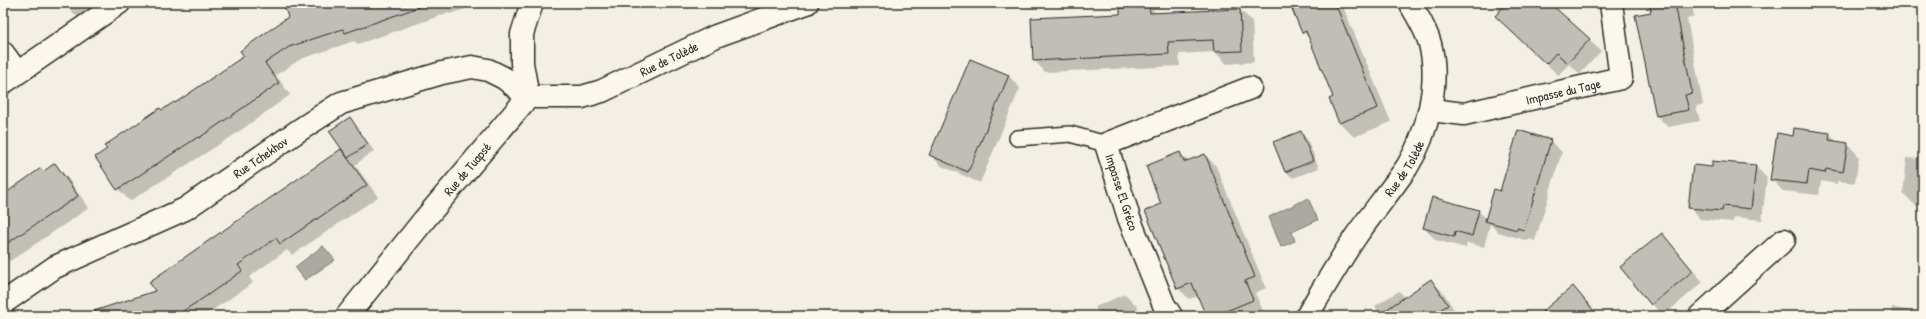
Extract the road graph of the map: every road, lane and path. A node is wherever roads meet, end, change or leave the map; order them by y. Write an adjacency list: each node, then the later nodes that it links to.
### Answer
1 (119, 3): 7 (street)
2 (532, 3): 9 (street)
3 (807, 3): 9 (street, Rue de Tolède)
4 (1410, 3): 10 (street, Rue de Tolède)
5 (1611, 3): 10 (street, Impasse du Tage)
6 (3, 53): 7 (street)
7 (10, 78)
8 (1250, 88): 12 (street, Impasse El Gréco)
9 (528, 97): 14 (street, Rue Tchekhov); 15 (street, Rue de Tuapsé)
10 (1431, 110): 17 (street, Rue de Tolède)
11 (1017, 138): 12 (lane)
12 (1106, 144): 16 (street, Impasse El Gréco)
13 (1784, 240): 18 (street)
14 (3, 303)
15 (347, 316)
16 (1171, 316)
17 (1307, 316)
18 (1700, 316)

